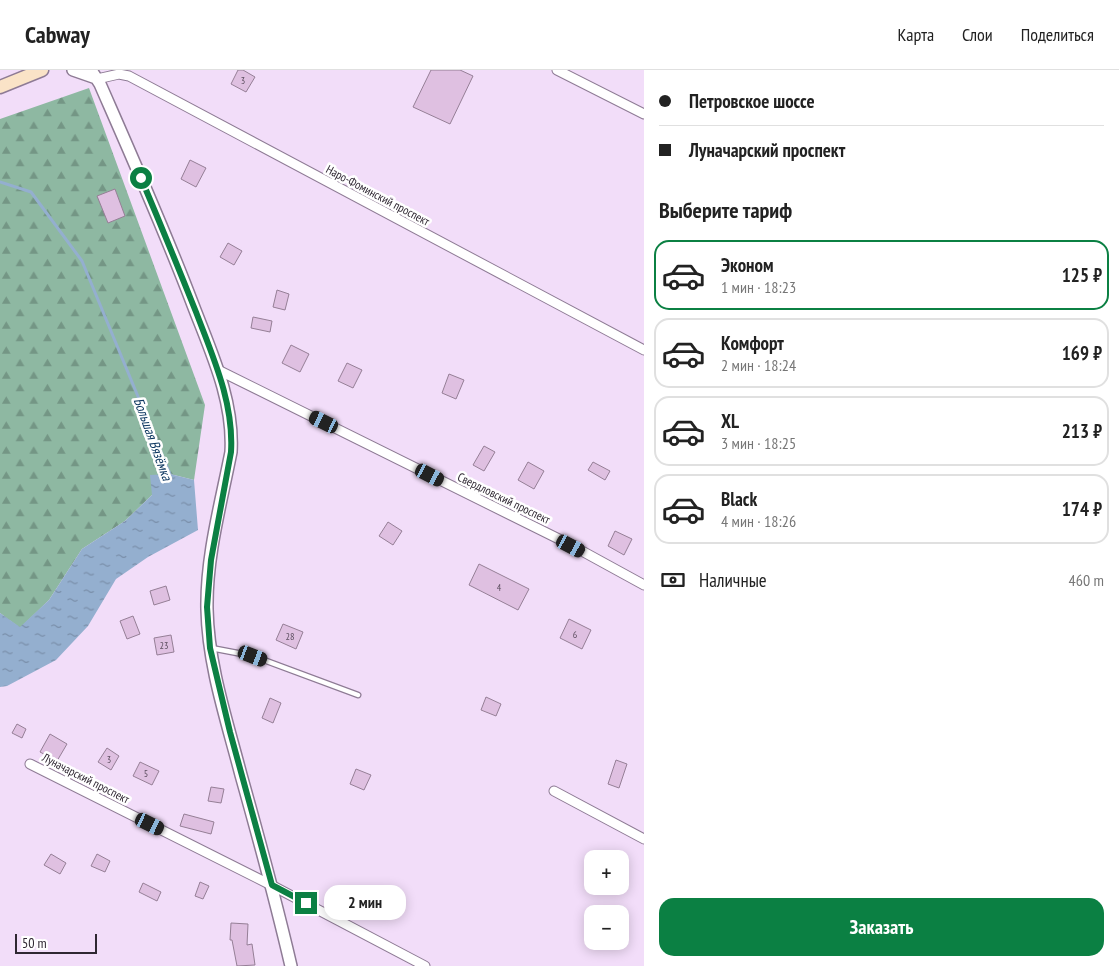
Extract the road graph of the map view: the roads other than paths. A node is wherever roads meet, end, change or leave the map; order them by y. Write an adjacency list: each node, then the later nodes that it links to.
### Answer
1 (42, 70): 5 (main road)
2 (73, 70): 4 (street)
3 (558, 70): 6 (street)
4 (94, 73): 7 (street, Наро-Фоминский проспект); 8 (street)
5 (0, 87)
6 (644, 114)
7 (644, 350)
8 (218, 370): 9 (street, Свердловский проспект); 10 (street)
9 (644, 585)
10 (210, 648): 11 (lane); 15 (street)
11 (358, 695)
12 (30, 764): 15 (street, Луначарский проспект)
13 (554, 791): 14 (street)
14 (644, 840)
15 (272, 885): 16 (street); 17 (street, Луначарский проспект)
16 (291, 966)
17 (425, 966)

